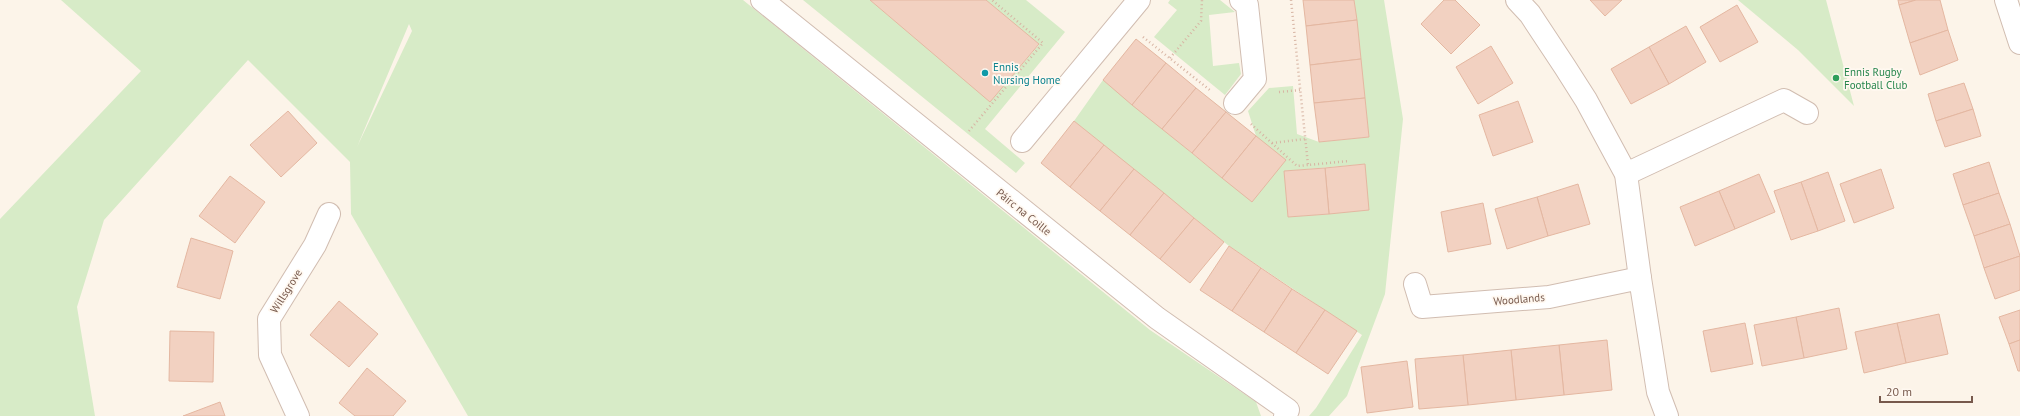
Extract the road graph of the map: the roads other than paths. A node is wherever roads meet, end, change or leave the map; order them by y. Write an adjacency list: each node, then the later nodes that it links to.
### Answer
1 (762, 0): 15 (street, Páirc na Coille)
2 (1139, 0): 9 (street)
3 (1241, 0): 7 (street)
4 (1517, 0): 10 (street)
5 (2006, 0): 6 (street)
6 (2020, 44)
7 (1241, 111)
8 (1807, 113): 10 (street)
9 (1022, 140)
10 (1626, 174): 12 (street)
11 (330, 214): 14 (street, Willsgrove)
12 (1640, 278): 13 (street, Woodlands); 16 (street)
13 (1415, 284)
14 (298, 416)
15 (1285, 416)
16 (1667, 416)

